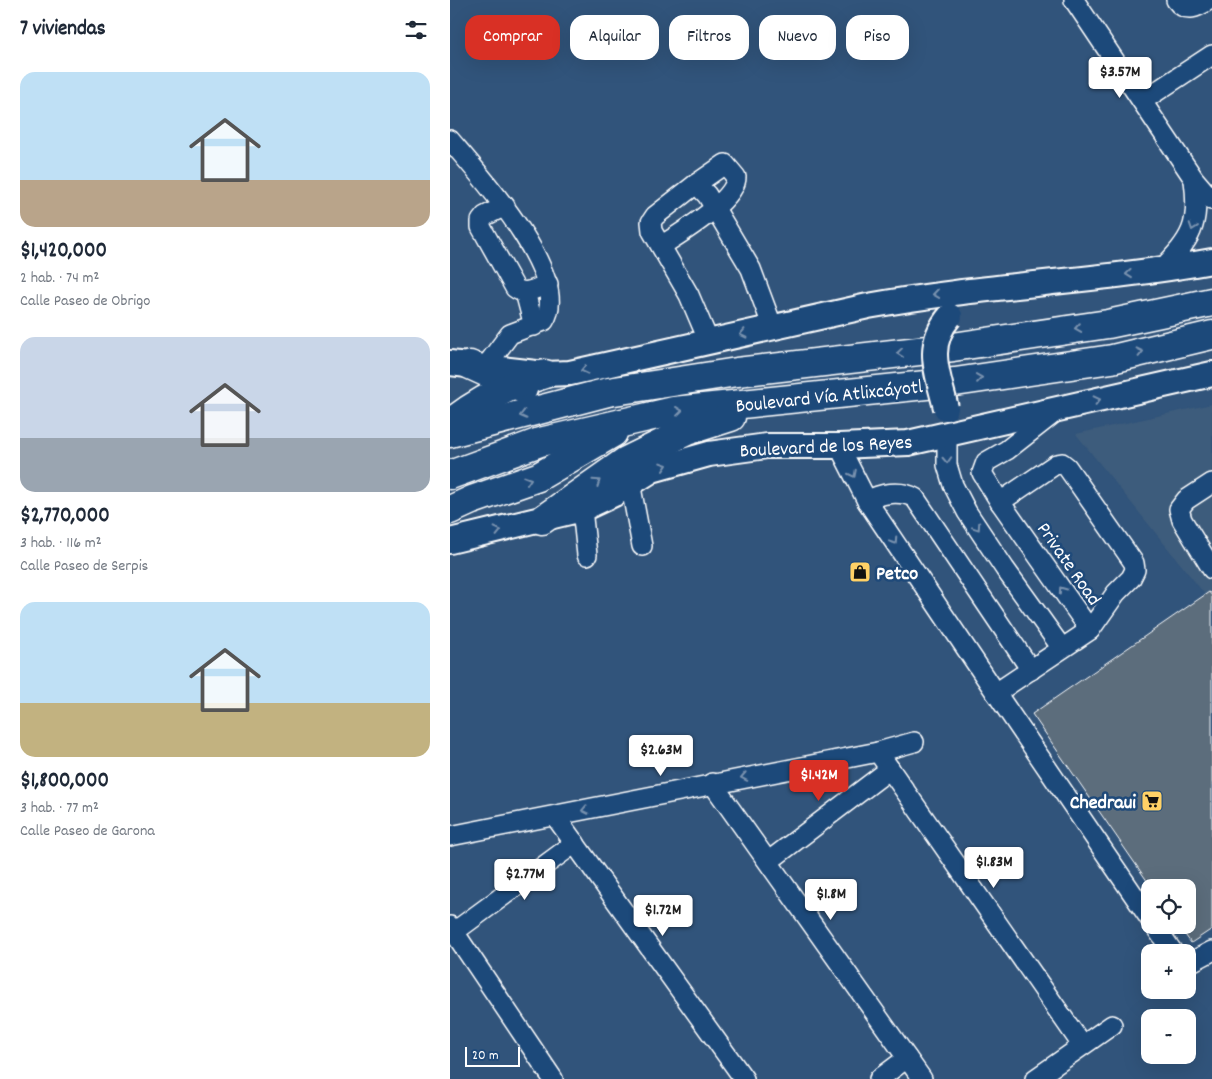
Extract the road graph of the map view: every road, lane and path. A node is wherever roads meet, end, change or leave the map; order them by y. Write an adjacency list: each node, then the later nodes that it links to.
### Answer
1 (1074, 0): 5 (street)
2 (1176, 0): 3 (street)
3 (1209, 0)
4 (1212, 55): 5 (street)
5 (1142, 102): 7 (street)
6 (450, 140): 10 (street)
7 (1194, 179): 9 (street); 14 (street, one-way to 14)
8 (696, 184): 11 (street); 11 (street); 12 (street)
9 (1212, 200)
10 (505, 206): 15 (street); 17 (street)
11 (714, 208): 12 (street); 20 (street)
12 (661, 246): 22 (street)
13 (1212, 262): 14 (main road)
14 (1160, 271): 16 (main road, one-way to 16)
15 (548, 284): 17 (street); 19 (street)
16 (984, 288): 20 (main road, one-way to 20); 33 (main road, bridge)
17 (525, 292): 19 (street)
18 (1212, 302): 28 (highway, Boulevard Vía Atlixcáyotl, one-way to 28)
19 (534, 326): 23 (street)
20 (773, 328): 22 (main road, one-way to 22)
21 (1212, 335): 27 (highway, Boulevard Vía Atlixcáyotl, one-way to 21)
22 (708, 342): 25 (main road, one-way to 25)
23 (469, 365): 25 (main road); 26 (highway)
24 (1207, 373): 29 (main road, Boulevard de los Reyes, one-way to 24)
25 (545, 374): 26 (highway)
26 (513, 385): 28 (highway); 31 (highway)
27 (780, 401): 30 (highway, Boulevard Vía Atlixcáyotl, one-way to 27); 43 (highway, one-way to 27)
28 (570, 402): 32 (highway, Boulevard Vía Atlixcáyotl, one-way to 32)
29 (1060, 408): 33 (main road, Boulevard de los Reyes); 39 (street, Private Road)
30 (631, 421): 35 (highway, Boulevard Vía Atlixcáyotl); 42 (highway, one-way to 30)
31 (450, 423)
32 (450, 433)
33 (947, 434): 34 (main road, Boulevard de los Reyes); 49 (street, one-way to 49)
34 (839, 446): 36 (main road, Boulevard de los Reyes, one-way to 34); 38 (street, one-way to 38)
35 (450, 475)
36 (630, 482): 40 (main road, Boulevard de los Reyes); 41 (street)
37 (1212, 483): 47 (street)
38 (867, 501): 50 (street); 51 (street, one-way to 51)
39 (1000, 502): 48 (street, Private Road, one-way to 39); 48 (street)
40 (590, 506): 41 (street); 43 (main road, Boulevard de los Reyes); 46 (street)
41 (635, 506): 45 (street)
42 (450, 510)
43 (542, 520): 44 (main road, Boulevard de los Reyes, one-way to 43)
44 (450, 541)
45 (642, 546)
46 (588, 555)
47 (1212, 569)
48 (1090, 630): 49 (street, Private Road)
49 (1062, 647): 50 (street, Private Road)
50 (1031, 670): 51 (street)
51 (996, 693): 60 (street)
52 (914, 742): 53 (street)
53 (878, 752): 54 (street); 55 (street, one-way to 55)
54 (890, 769): 59 (street); 65 (street)
55 (712, 783): 56 (street, one-way to 56); 59 (street)
56 (555, 816): 57 (street); 58 (street)
57 (450, 836)
58 (575, 843): 61 (street); 68 (street)
59 (769, 861): 66 (street)
60 (1141, 905)
61 (452, 929): 67 (street)
62 (1212, 951): 63 (street)
63 (1196, 959)
64 (1112, 1025): 65 (street)
65 (1082, 1045): 71 (street)
66 (907, 1058): 69 (street); 70 (street)
67 (553, 1079)
68 (744, 1079)
69 (879, 1079)
70 (922, 1079)
71 (1035, 1079)

